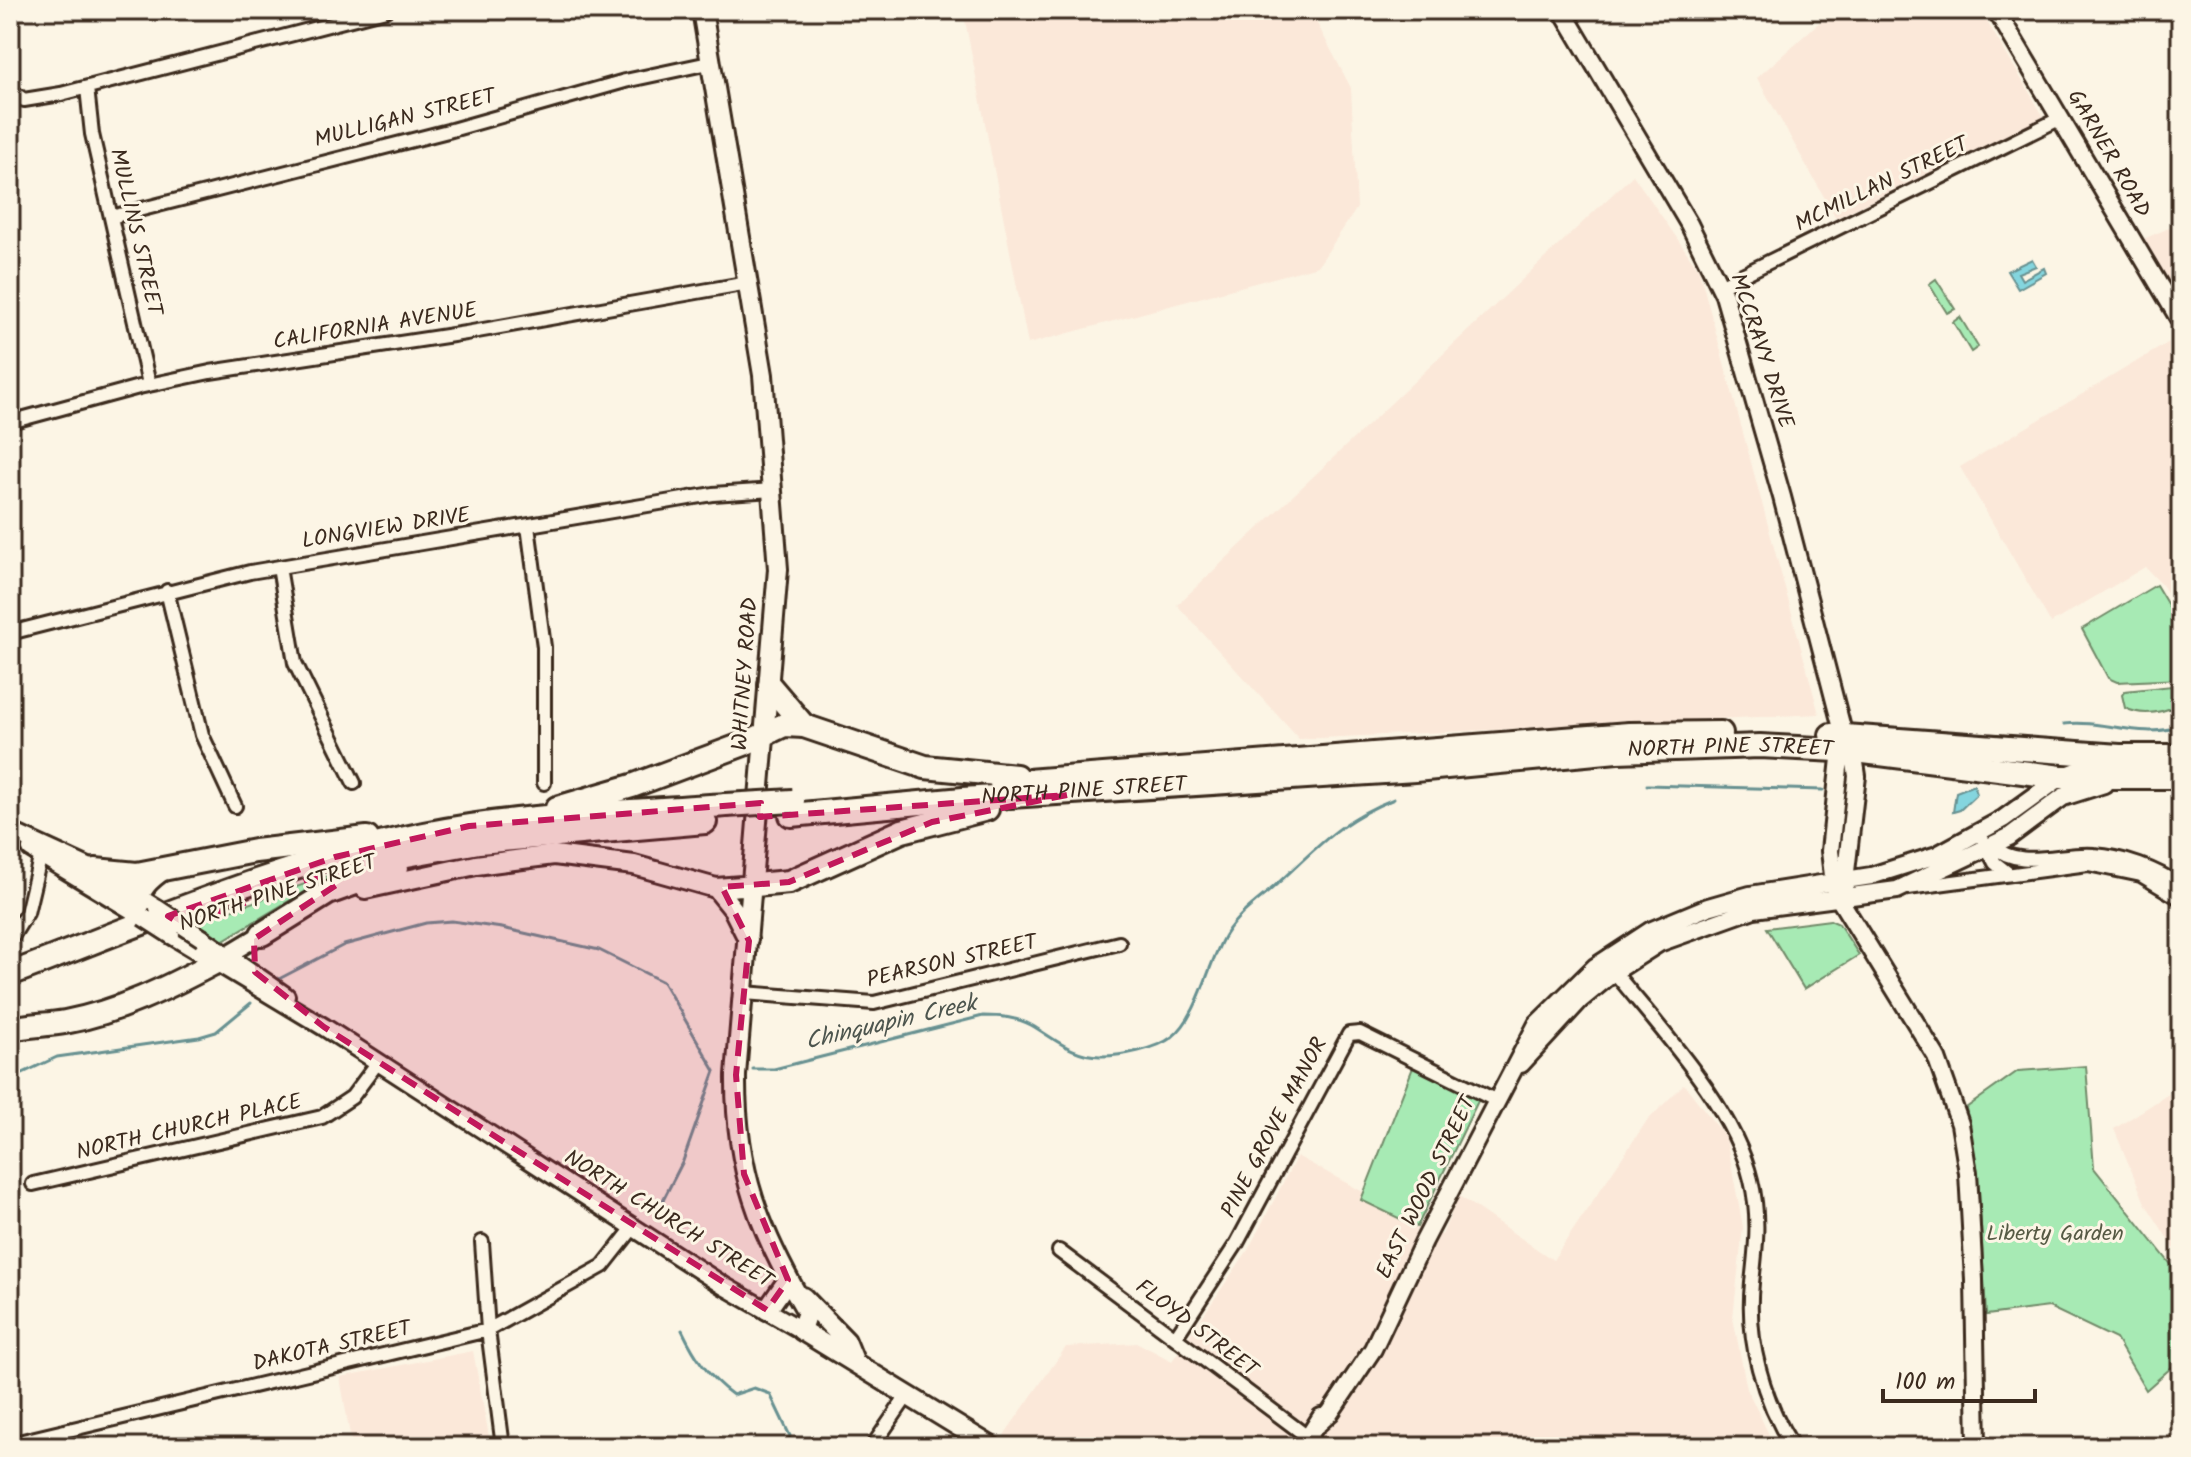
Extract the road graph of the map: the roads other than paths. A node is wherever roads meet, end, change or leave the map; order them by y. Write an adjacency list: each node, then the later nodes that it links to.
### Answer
1 (386, 10): 6 (street)
2 (702, 10): 5 (main road, WHITNEY ROAD)
3 (1562, 10): 11 (street, MCCRAVY DRIVE)
4 (1996, 10): 8 (street, GARNER ROAD)
5 (709, 63): 9 (street, MULLIGAN STREET); 10 (main road, WHITNEY ROAD)
6 (87, 88): 7 (street); 9 (street, MULLINS STREET)
7 (13, 93)
8 (2061, 118): 11 (street, MCMILLAN STREET); 12 (street, GARNER ROAD)
9 (111, 217): 13 (street, MULLINS STREET)
10 (748, 283): 13 (street, CALIFORNIA AVENUE); 15 (main road, WHITNEY ROAD)
11 (1720, 286): 23 (street, MCCRAVY DRIVE)
12 (2181, 322)
13 (149, 384): 14 (street, CALIFORNIA AVENUE)
14 (10, 422)
15 (774, 490): 16 (street, LONGVIEW DRIVE); 20 (main road, WHITNEY ROAD)
16 (528, 526): 17 (street, LONGVIEW DRIVE); 30 (street)
17 (279, 567): 18 (street, LONGVIEW DRIVE); 29 (street)
18 (167, 591): 19 (street, LONGVIEW DRIVE); 32 (street)
19 (10, 633)
20 (770, 686): 21 (highway); 22 (main road, WHITNEY ROAD)
21 (804, 726): 22 (highway); 31 (highway)
22 (766, 733): 34 (highway); 48 (main road, WHITNEY ROAD)
23 (1846, 746): 24 (highway, NORTH PINE STREET); 26 (highway, NORTH PINE STREET); 31 (highway, NORTH PINE STREET); 46 (street, MCCRAVY DRIVE)
24 (2120, 756): 25 (highway, NORTH PINE STREET); 26 (street, EAST WOOD STREET)
25 (2181, 756)
26 (2061, 777): 28 (highway, NORTH PINE STREET); 38 (street, EAST WOOD STREET)
27 (2181, 777): 28 (highway, NORTH PINE STREET)
28 (2136, 778): 37 (street, EAST WOOD STREET)
29 (354, 783)
30 (544, 783)
31 (1066, 786): 33 (highway, NORTH PINE STREET); 48 (highway)
32 (235, 806)
33 (726, 813): 34 (highway, NORTH PINE STREET); 39 (highway, NORTH PINE STREET)
34 (519, 820): 36 (highway, NORTH PINE STREET)
35 (10, 833): 40 (street)
36 (424, 834): 44 (highway); 62 (highway, NORTH PINE STREET)
37 (2014, 834): 38 (street, EAST WOOD STREET); 41 (street)
38 (1987, 842): 41 (street); 42 (street, EAST WOOD STREET); 45 (street); 46 (street, EAST WOOD STREET)
39 (462, 845): 55 (highway); 63 (highway, NORTH PINE STREET)
40 (42, 850): 43 (street); 54 (street); 56 (street)
41 (2026, 858): 49 (street)
42 (1955, 864): 47 (street); 51 (street, EAST WOOD STREET)
43 (95, 870): 44 (highway); 54 (street)
44 (159, 871): 54 (highway)
45 (2009, 874): 47 (street); 53 (street)
46 (1840, 881): 52 (street, MCCRAVY DRIVE); 60 (street, EAST WOOD STREET)
47 (1947, 883): 51 (street)
48 (755, 885): 50 (main road); 57 (main road, WHITNEY ROAD)
49 (2181, 886)
50 (716, 888): 55 (main road); 57 (main road)
51 (1897, 890): 52 (street, EAST WOOD STREET)
52 (1841, 899): 60 (street, EAST WOOD STREET); 86 (street)
53 (2181, 899)
54 (144, 909): 59 (street, NORTH CHURCH STREET, bridge)
55 (258, 937): 59 (street); 61 (street)
56 (10, 940)
57 (749, 941): 64 (main road, WHITNEY ROAD)
58 (1119, 943): 64 (street, PEARSON STREET)
59 (221, 959): 61 (street, NORTH CHURCH STREET); 65 (street, NORTH CHURCH STREET); 66 (highway)
60 (1609, 966): 68 (street, EAST WOOD STREET); 85 (street)
61 (255, 972): 65 (street, NORTH CHURCH STREET)
62 (10, 974)
63 (10, 989)
64 (744, 993): 73 (main road, WHITNEY ROAD)
65 (324, 1027): 67 (street, NORTH CHURCH STREET)
66 (10, 1029)
67 (378, 1062): 69 (street, NORTH CHURCH PLACE); 70 (street, NORTH CHURCH STREET)
68 (1495, 1100): 77 (street, PINE GROVE MANOR); 80 (street, EAST WOOD STREET)
69 (33, 1184)
70 (633, 1228): 74 (street, NORTH CHURCH STREET); 75 (street, DAKOTA STREET)
71 (482, 1242): 75 (street)
72 (1059, 1251): 77 (street, FLOYD STREET)
73 (789, 1282): 74 (main road); 76 (main road, WHITNEY ROAD); 78 (main road)
74 (767, 1310): 76 (street, NORTH CHURCH STREET)
75 (488, 1330): 81 (street, DAKOTA STREET); 82 (street)
76 (801, 1330): 78 (main road, NORTH CHURCH STREET)
77 (1175, 1338): 80 (street, FLOYD STREET)
78 (855, 1363): 79 (main road, NORTH CHURCH STREET)
79 (907, 1396): 83 (street); 84 (main road, NORTH CHURCH STREET)
80 (1310, 1436)
81 (10, 1444)
82 (503, 1447)
83 (872, 1447)
84 (992, 1447)
85 (1793, 1447)
86 (1977, 1447)

